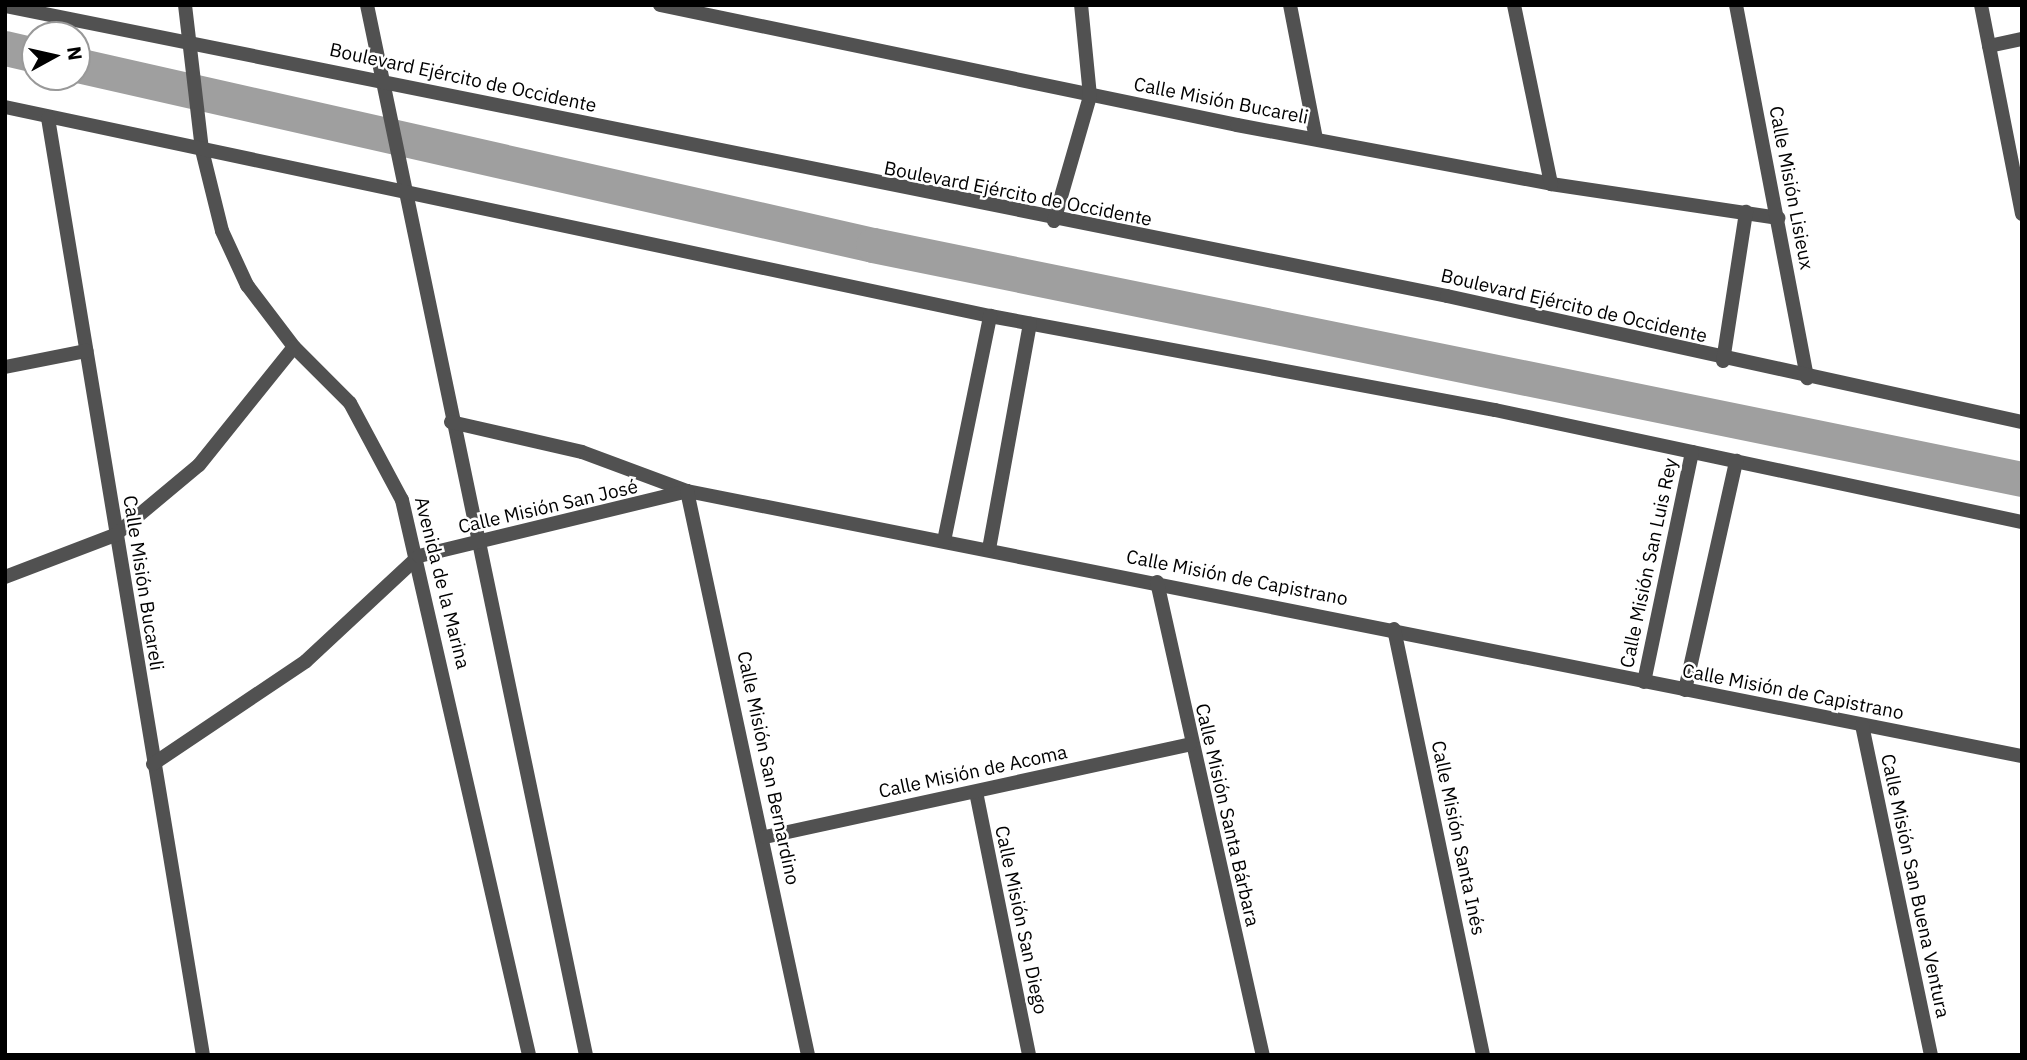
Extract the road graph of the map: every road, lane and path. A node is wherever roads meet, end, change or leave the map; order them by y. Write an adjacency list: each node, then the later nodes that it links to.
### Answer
1 (185, 5): 10 (street, Avenida de la Marina)
2 (367, 5): 13 (street)
3 (660, 5): 14 (street, Calle Misión Bucareli)
4 (1081, 5): 14 (street)
5 (1290, 5): 17 (street)
6 (1514, 5): 20 (street)
7 (1736, 5): 24 (street, Calle Misión Lisieux)
8 (1981, 5): 12 (street)
9 (5, 6): 10 (street, Boulevard Ejército de Occidente)
10 (187, 40): 13 (street, Boulevard Ejército de Occidente); 18 (street, Avenida de la Marina)
11 (2022, 40): 12 (street)
12 (1989, 46): 19 (street)
13 (382, 79): 21 (street); 25 (street, Boulevard Ejército de Occidente)
14 (1090, 96): 17 (street, Calle Misión Bucareli); 25 (street)
15 (5, 107): 16 (street)
16 (48, 118): 18 (street); 29 (street, Calle Misión Bucareli)
17 (1316, 139): 20 (street, Calle Misión Bucareli)
18 (202, 150): 21 (street); 28 (street, Avenida de la Marina)
19 (2018, 178): 23 (street)
20 (1551, 184): 22 (street, Calle Misión Bucareli)
21 (405, 190): 26 (street); 33 (street)
22 (1746, 212): 24 (street, Calle Misión Bucareli); 30 (street)
23 (2022, 214)
24 (1778, 218): 32 (street, Calle Misión Lisieux)
25 (1055, 221): 30 (street, Boulevard Ejército de Occidente)
26 (990, 316): 27 (street); 40 (street)
27 (1030, 324): 35 (street); 42 (street)
28 (294, 347): 39 (street); 43 (street, Avenida de la Marina)
29 (86, 351): 31 (street); 39 (street, Calle Misión Bucareli)
30 (1723, 360): 32 (street, Boulevard Ejército de Occidente)
31 (5, 367)
32 (1808, 378): 34 (street, Boulevard Ejército de Occidente)
33 (450, 422): 37 (street, Calle Misión de Capistrano); 41 (street)
34 (2022, 422)
35 (1692, 452): 36 (street); 47 (street, Calle Misión San Luis Rey)
36 (1736, 461): 38 (street); 48 (street)
37 (687, 491): 40 (street, Calle Misión de Capistrano); 41 (street, Calle Misión San José); 54 (street, Calle Misión San Bernardino)
38 (2022, 522)
39 (115, 535): 44 (street); 52 (street, Calle Misión Bucareli)
40 (944, 541): 42 (street, Calle Misión de Capistrano)
41 (480, 542): 43 (street, Calle Misión San José); 58 (street)
42 (989, 549): 45 (street, Calle Misión de Capistrano)
43 (419, 556): 52 (street, Calle Misión San José); 57 (street, Avenida de la Marina)
44 (5, 577)
45 (1157, 582): 46 (street, Calle Misión de Capistrano); 50 (street, Calle Misión Santa Bárbara)
46 (1394, 629): 47 (street, Calle Misión de Capistrano); 62 (street, Calle Misión Santa Inés)
47 (1644, 682): 48 (street, Calle Misión de Capistrano)
48 (1685, 690): 49 (street, Calle Misión de Capistrano)
49 (1862, 725): 51 (street, Calle Misión de Capistrano); 55 (street, Calle Misión San Buena Ventura)
50 (1190, 744): 53 (street, Calle Misión de Acoma); 61 (street, Calle Misión Santa Bárbara)
51 (2022, 756)
52 (153, 764): 56 (street, Calle Misión Bucareli)
53 (976, 792): 54 (street, Calle Misión de Acoma); 60 (street, Calle Misión San Diego)
54 (765, 837): 59 (street, Calle Misión San Bernardino)
55 (1928, 1054)
56 (202, 1055)
57 (529, 1055)
58 (586, 1055)
59 (808, 1055)
60 (1029, 1055)
61 (1263, 1055)
62 (1483, 1055)

